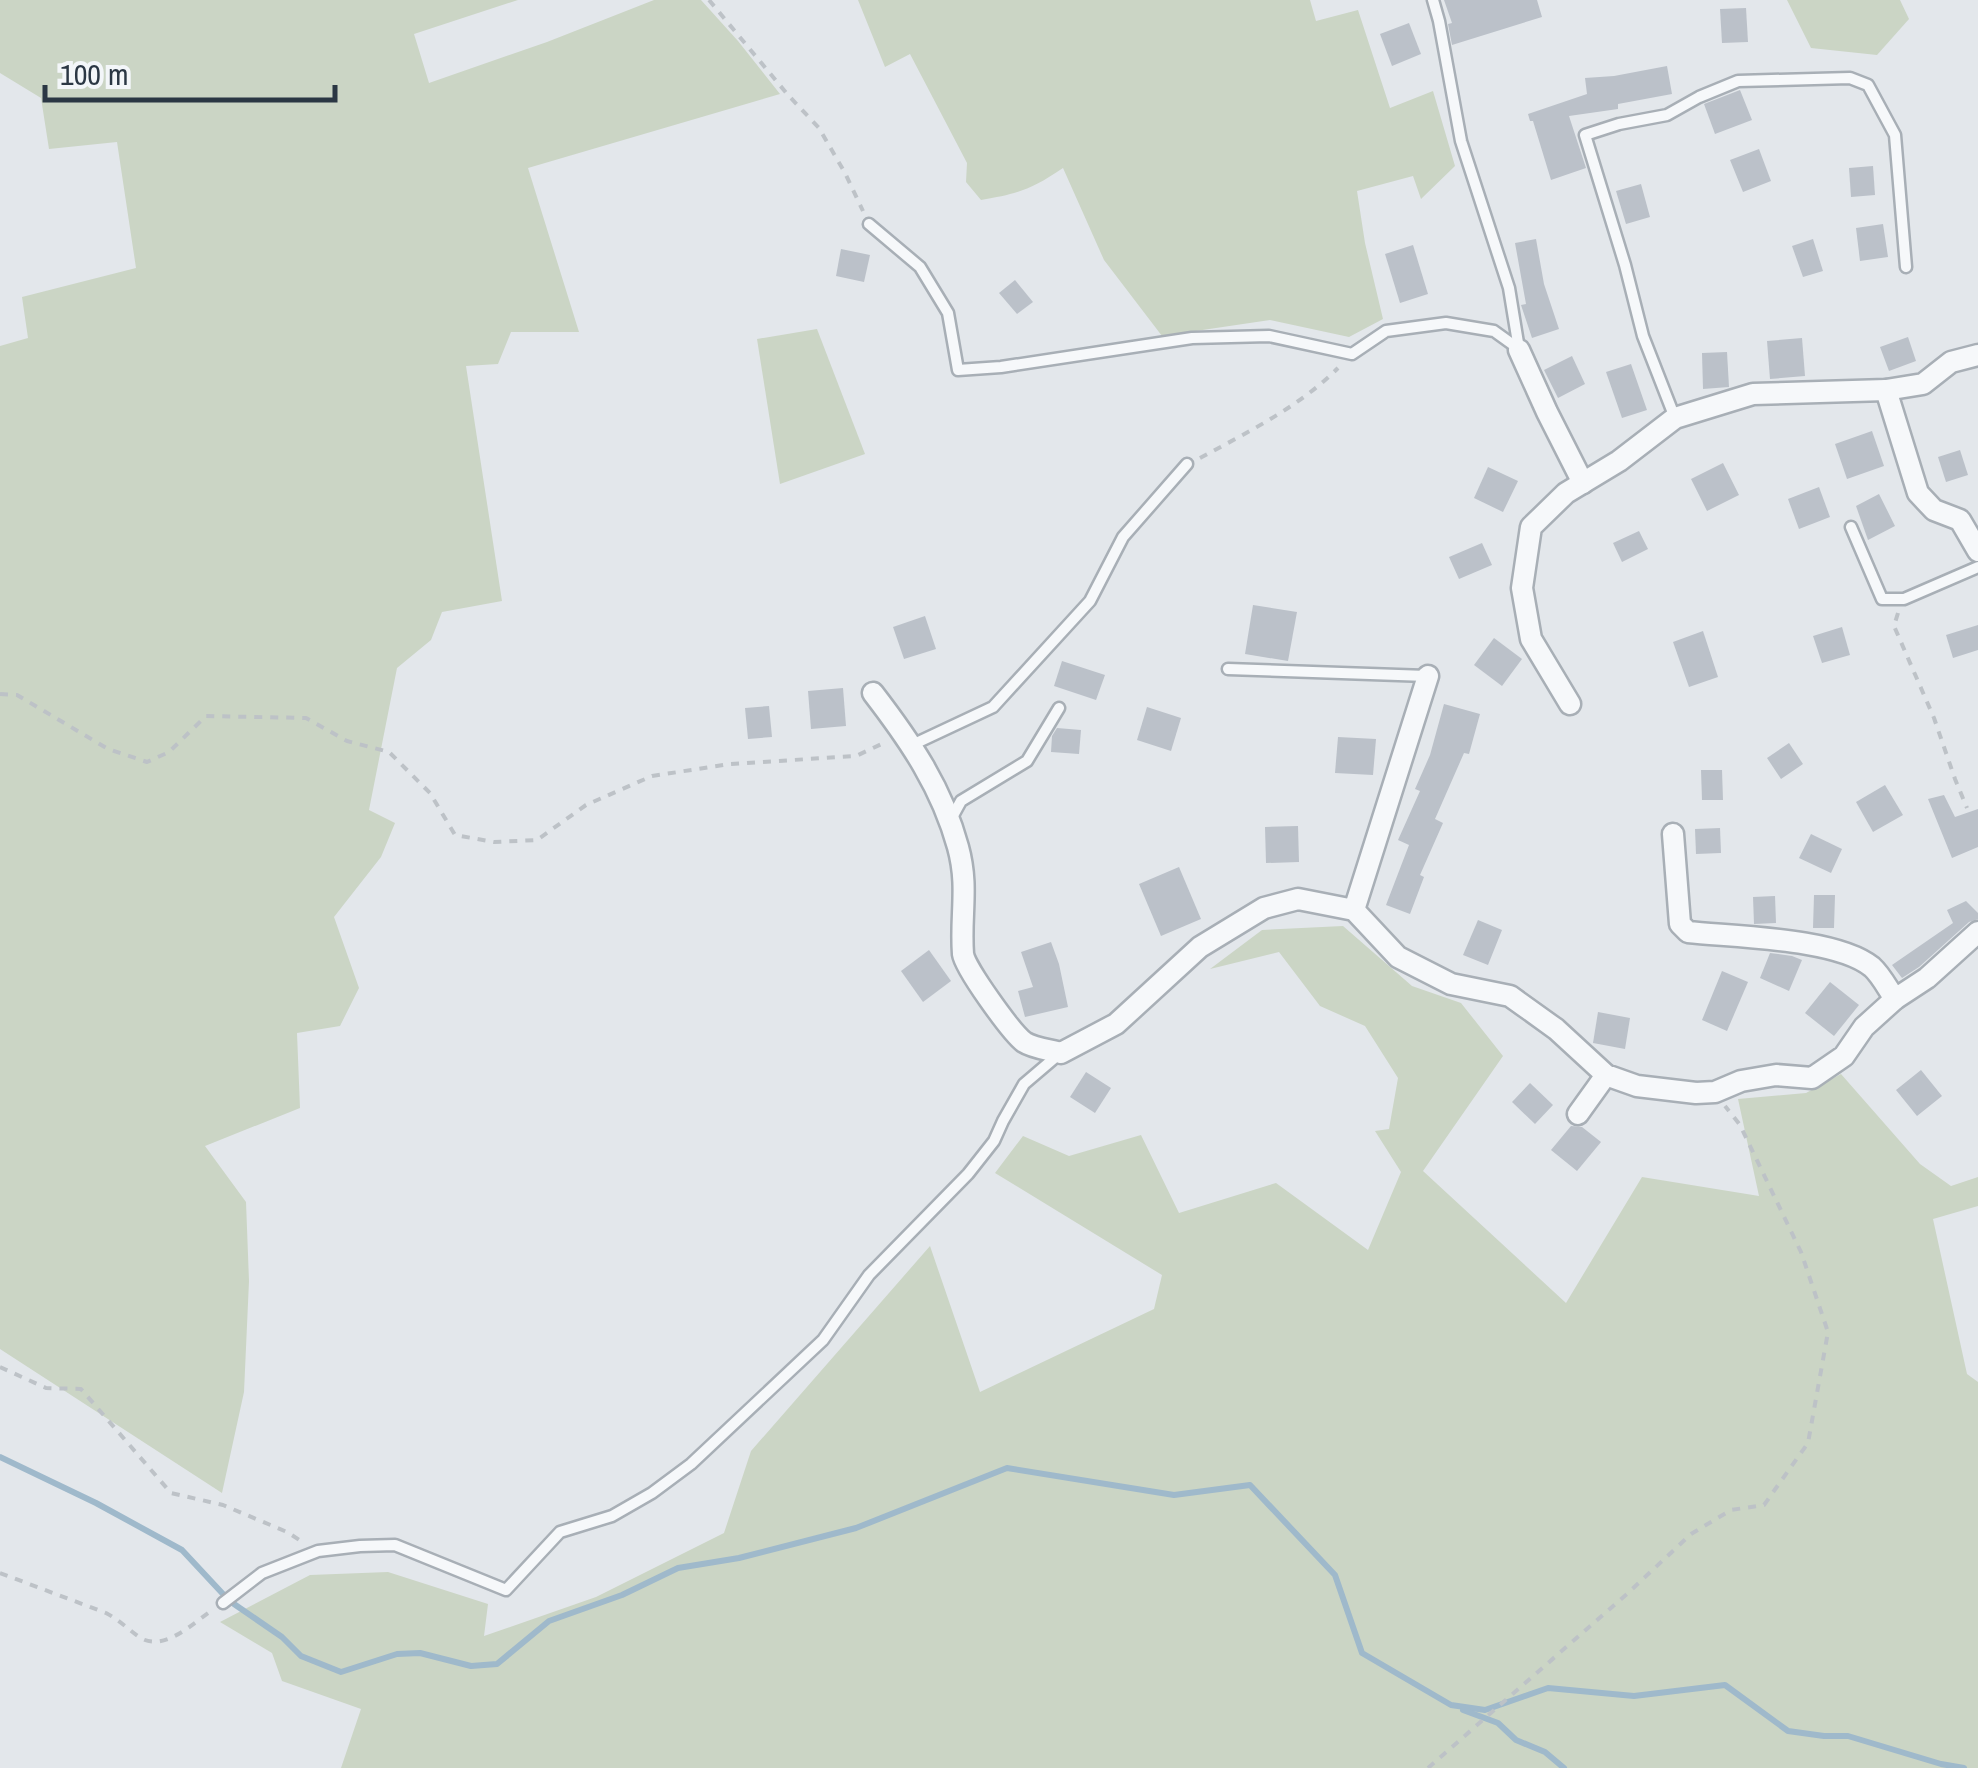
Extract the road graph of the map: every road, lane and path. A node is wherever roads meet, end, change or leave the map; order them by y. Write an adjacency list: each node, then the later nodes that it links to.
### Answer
1 (709, 0): 3 (path)
2 (1433, 0): 5 (lane)
3 (869, 224): 6 (lane)
4 (1906, 267): 9 (lane)
5 (1520, 350): 6 (lane); 11 (street)
6 (1352, 354): 10 (path)
7 (1978, 355): 8 (street)
8 (1886, 390): 9 (street); 13 (street)
9 (1675, 418): 11 (street)
10 (1187, 464): 22 (lane)
11 (1583, 483): 20 (street)
12 (1850, 526): 15 (lane)
13 (1978, 551)
14 (1978, 566): 15 (lane)
15 (1904, 599): 23 (path)
16 (1228, 669): 17 (lane)
17 (1428, 676): 26 (street)
18 (873, 693): 22 (street)
19 (0, 694): 22 (path)
20 (1570, 704)
21 (1060, 708): 24 (lane)
22 (908, 740): 24 (street)
23 (1968, 808)
24 (950, 822): 29 (street)
25 (1674, 834): 28 (street)
26 (1354, 910): 29 (street); 30 (street)
27 (1978, 932): 28 (street)
28 (1895, 999): 31 (street)
29 (1060, 1053): 34 (lane)
30 (1606, 1075): 31 (street); 32 (street)
31 (1715, 1092): 37 (path)
32 (1578, 1114)
33 (0, 1367): 34 (path)
34 (318, 1551): 36 (lane)
35 (0, 1573): 36 (path)
36 (223, 1603)
37 (1428, 1768)

